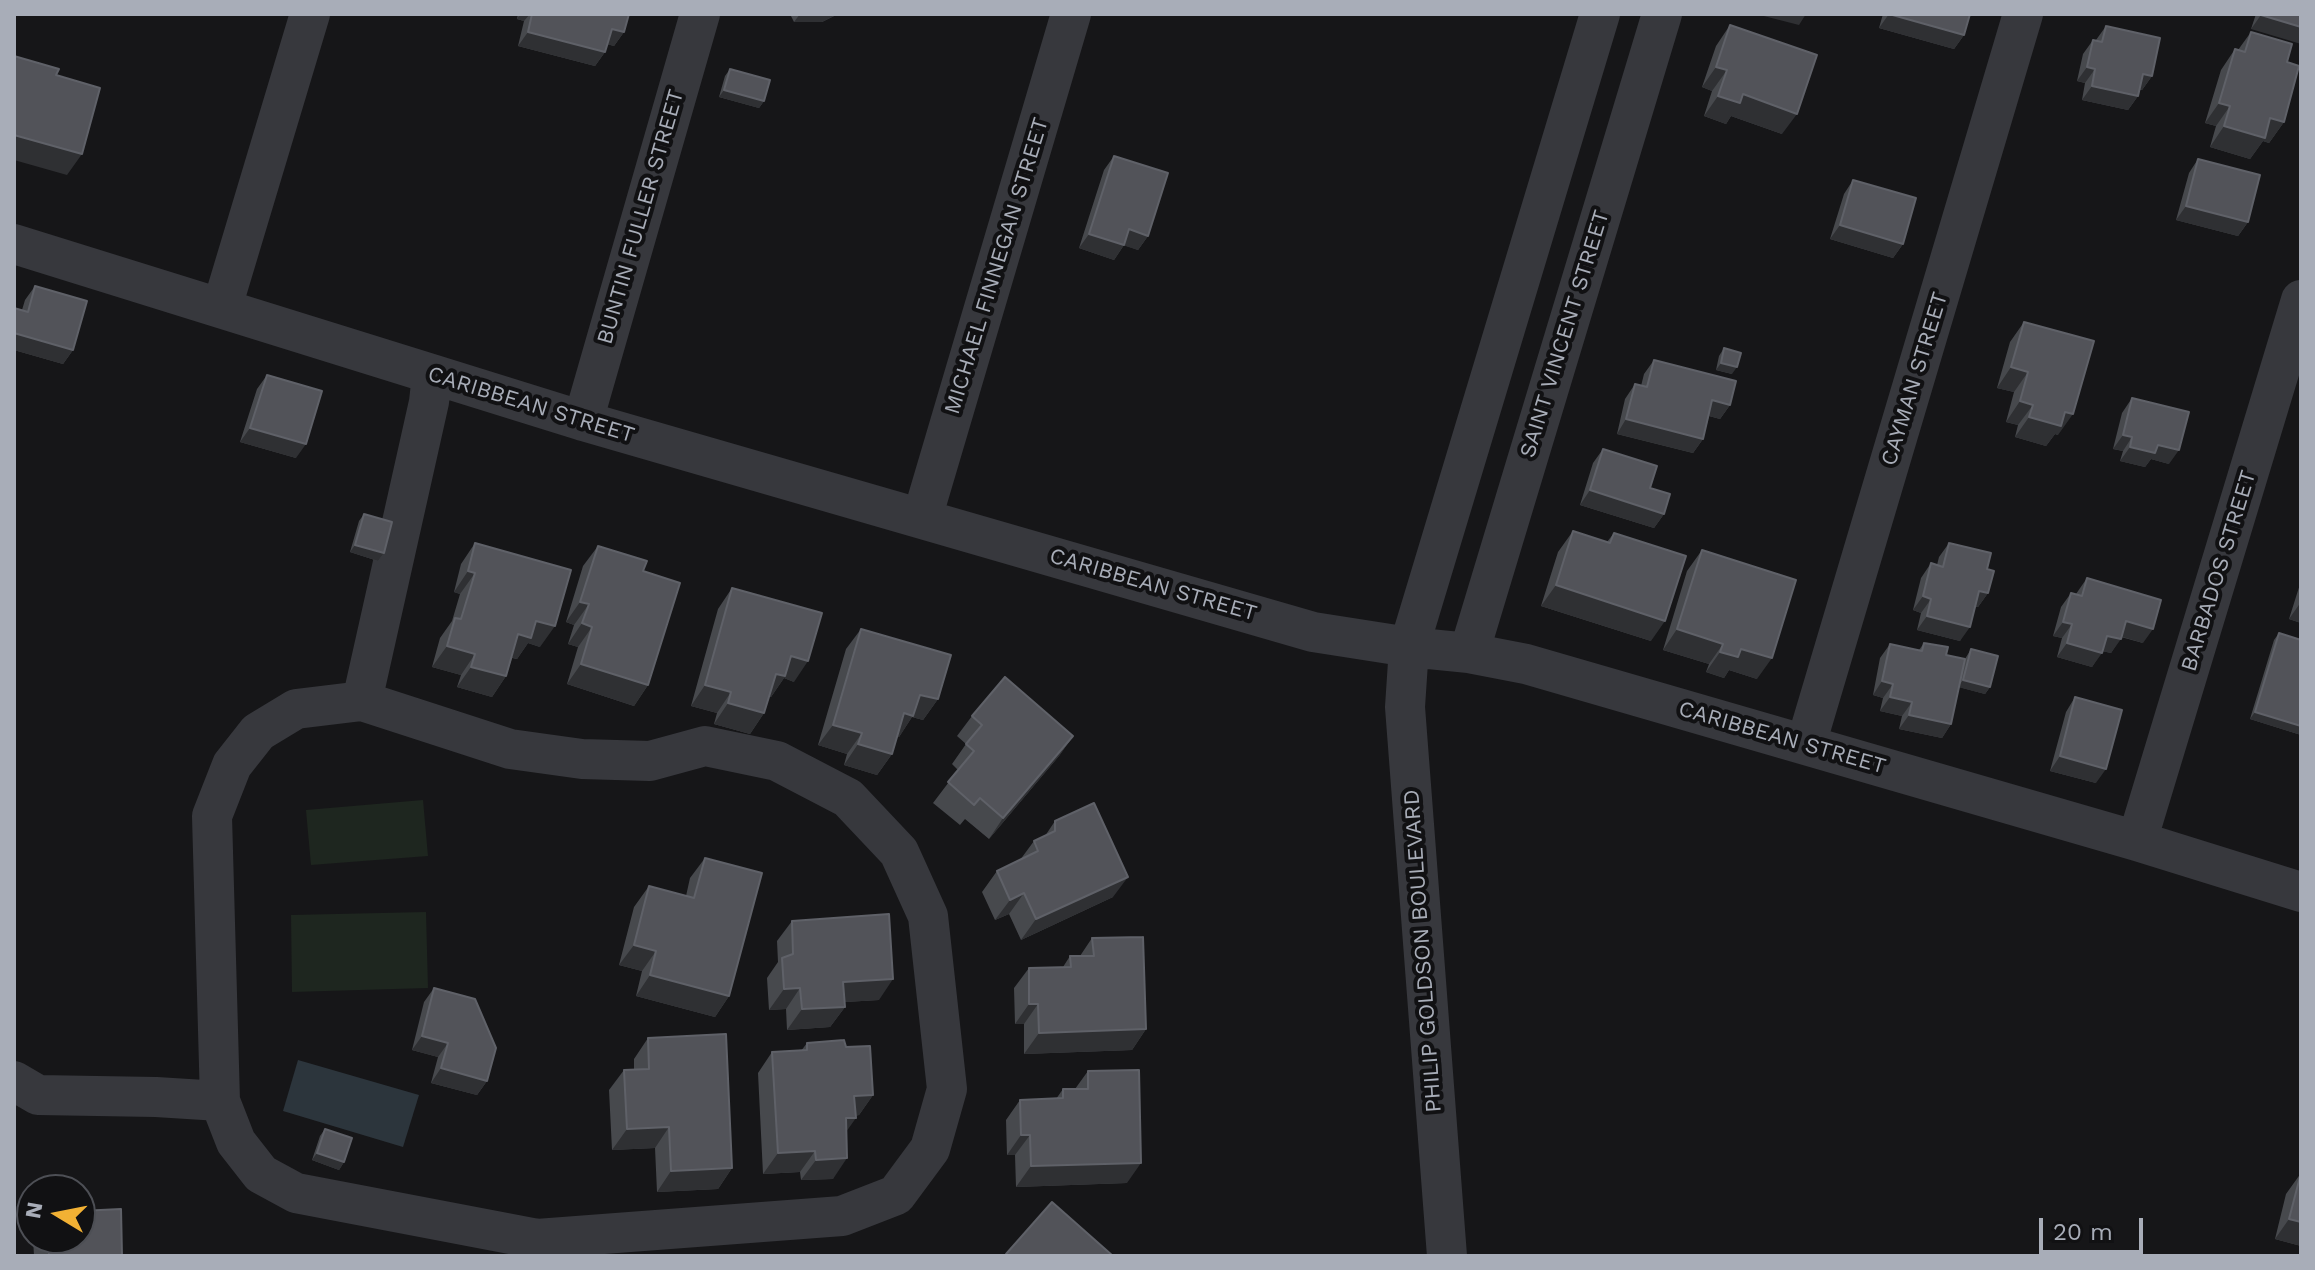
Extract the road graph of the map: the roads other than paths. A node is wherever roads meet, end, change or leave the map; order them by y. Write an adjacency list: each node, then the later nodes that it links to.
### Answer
1 (310, 14): 9 (street)
2 (700, 14): 11 (street, BUNTIN FULLER STREET)
3 (1071, 14): 12 (street, MICHAEL FINNEGAN STREET)
4 (1600, 14): 13 (street)
5 (1662, 14): 14 (street, SAINT VINCENT STREET)
6 (2023, 14): 16 (street, CAYMAN STREET)
7 (14, 244): 9 (street, CARIBBEAN STREET)
8 (2301, 300): 17 (street, BARBADOS STREET)
9 (222, 307): 10 (street, CARIBBEAN STREET)
10 (432, 375): 11 (street, CARIBBEAN STREET); 15 (street)
11 (583, 421): 12 (street, CARIBBEAN STREET)
12 (922, 518): 13 (street, CARIBBEAN STREET)
13 (1409, 647): 14 (street, CARIBBEAN STREET); 22 (street, PHILIP GOLDSON BOULEVARD)
14 (1469, 653): 16 (street, CARIBBEAN STREET)
15 (362, 701): 20 (street); 21 (street)
16 (1806, 744): 17 (street, CARIBBEAN STREET)
17 (2137, 841): 18 (street, CARIBBEAN STREET)
18 (2301, 892)
19 (14, 1081): 20 (street)
20 (220, 1101): 21 (street)
21 (537, 1248)
22 (1447, 1256)

